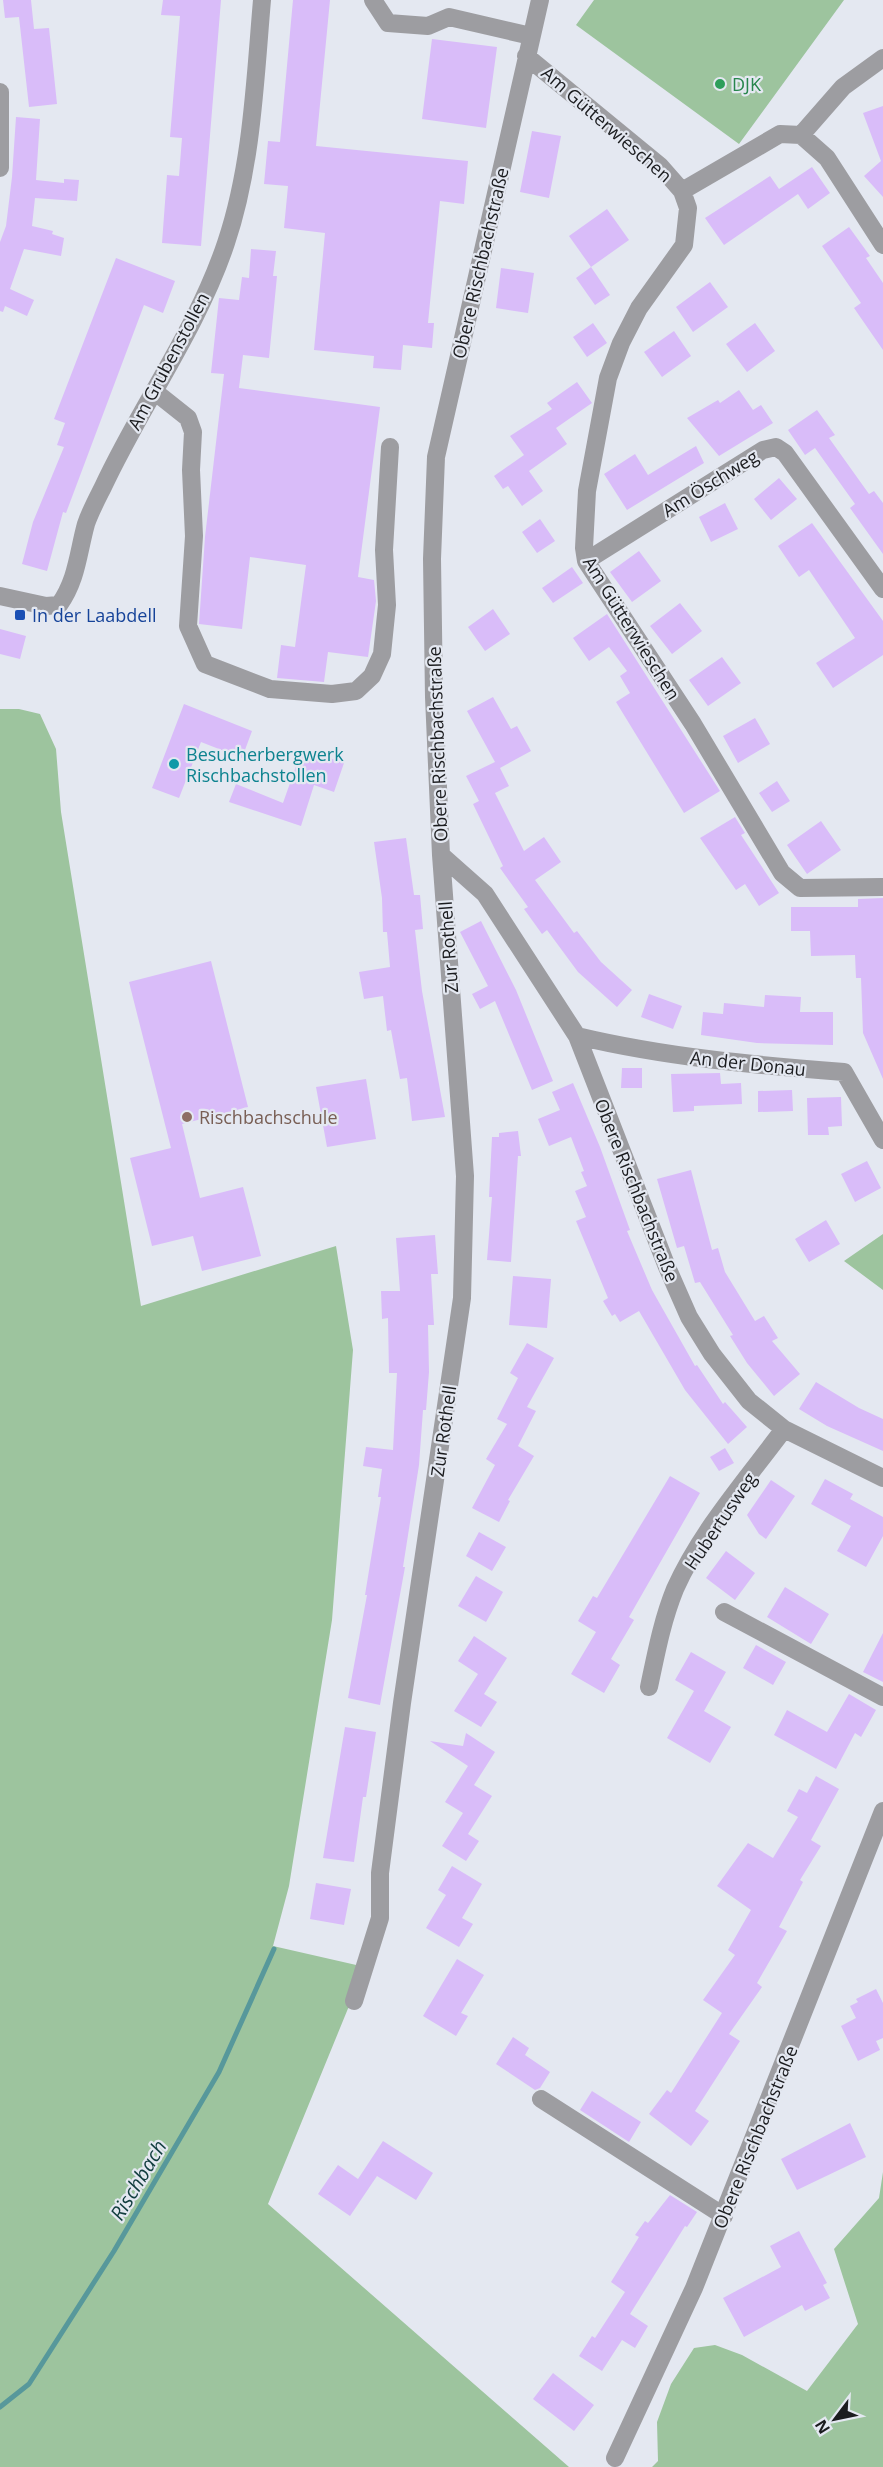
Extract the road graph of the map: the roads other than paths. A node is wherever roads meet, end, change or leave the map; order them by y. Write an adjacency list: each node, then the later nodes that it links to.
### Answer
1 (262, 0): 12 (street, Am Grubenstollen)
2 (373, 0): 4 (street)
3 (540, 0): 4 (street, Obere Rischbachstraße)
4 (531, 36): 5 (street, Obere Rischbachstraße)
5 (526, 56): 10 (street, Am Gütterwieschen); 17 (street, Obere Rischbachstraße)
6 (883, 58): 8 (street)
7 (0, 92): 9 (street)
8 (801, 135): 10 (street); 11 (street)
9 (0, 168)
10 (681, 191): 14 (street, Am Gütterwieschen)
11 (883, 245)
12 (154, 391): 13 (street); 16 (street, Am Grubenstollen)
13 (390, 447)
14 (586, 561): 15 (street, Am Öschweg); 18 (street, Am Gütterwieschen)
15 (883, 589)
16 (0, 596)
17 (441, 855): 19 (street, Obere Rischbachstraße); 27 (street, Zur Rothell)
18 (883, 887)
19 (577, 1036): 20 (street, An der Donau); 21 (street, Obere Rischbachstraße)
20 (883, 1140)
21 (784, 1429): 22 (street, Obere Rischbachstraße); 24 (street, Hubertusweg)
22 (883, 1478)
23 (724, 1612): 25 (street)
24 (649, 1687)
25 (883, 1697)
26 (883, 1811): 29 (street, Obere Rischbachstraße)
27 (354, 2001)
28 (541, 2099): 29 (street)
29 (724, 2216): 30 (street, Obere Rischbachstraße)
30 (615, 2458)

